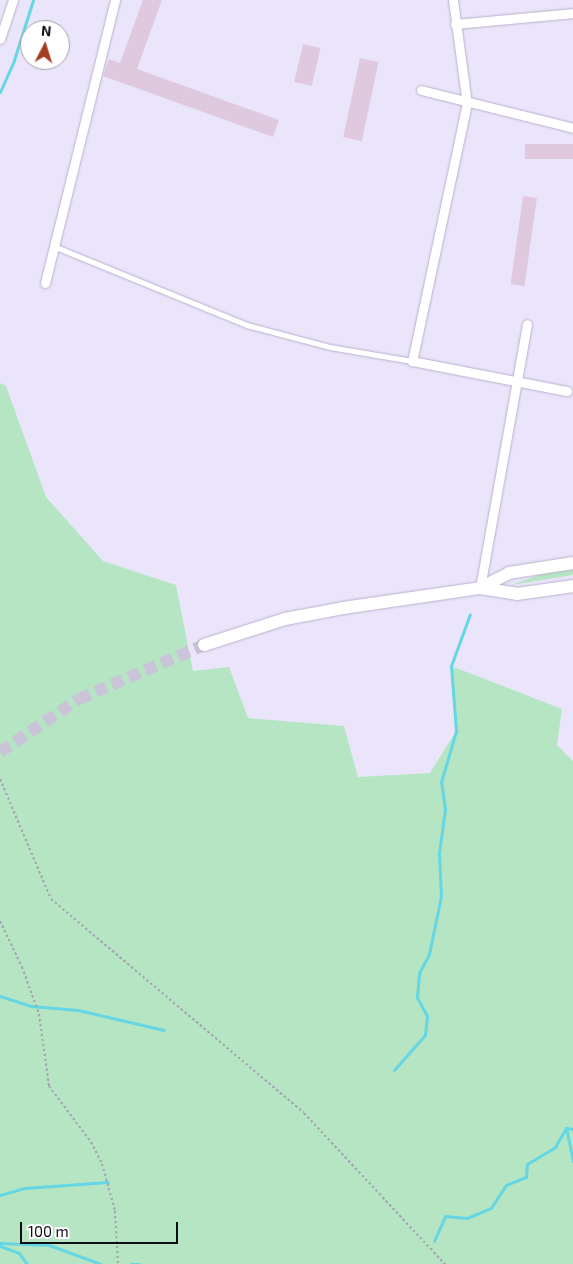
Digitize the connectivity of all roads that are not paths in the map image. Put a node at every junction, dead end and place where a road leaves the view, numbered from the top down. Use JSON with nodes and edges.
{"nodes":[{"id":1,"x":13,"y":0,"type":"edge"},
{"id":2,"x":115,"y":0,"type":"edge"},
{"id":3,"x":453,"y":0,"type":"edge"},
{"id":4,"x":573,"y":13,"type":"edge"},
{"id":5,"x":455,"y":24,"type":"junction"},
{"id":6,"x":0,"y":39,"type":"edge"},
{"id":7,"x":421,"y":90,"type":"dead end"},
{"id":8,"x":467,"y":103,"type":"junction"},
{"id":9,"x":573,"y":128,"type":"edge"},
{"id":10,"x":56,"y":247,"type":"junction"},
{"id":11,"x":45,"y":283,"type":"dead end"},
{"id":12,"x":527,"y":324,"type":"dead end"},
{"id":13,"x":412,"y":361,"type":"junction"},
{"id":14,"x":517,"y":381,"type":"junction"},
{"id":15,"x":566,"y":391,"type":"dead end"},
{"id":16,"x":573,"y":563,"type":"edge"},
{"id":17,"x":573,"y":586,"type":"edge"},
{"id":18,"x":480,"y":588,"type":"junction"},
{"id":19,"x":204,"y":645,"type":"tunnel mouth"}],
"edges":[{"from":1,"to":6,"type":"street"},
{"from":2,"to":10,"type":"street"},
{"from":3,"to":5,"type":"street"},
{"from":4,"to":5,"type":"street"},
{"from":5,"to":8,"type":"street"},
{"from":7,"to":8,"type":"street"},
{"from":8,"to":9,"type":"street"},
{"from":8,"to":13,"type":"street"},
{"from":10,"to":11,"type":"street"},
{"from":10,"to":13,"type":"lane"},
{"from":12,"to":14,"type":"street"},
{"from":13,"to":14,"type":"street"},
{"from":14,"to":15,"type":"street"},
{"from":14,"to":18,"type":"street"},
{"from":16,"to":18,"type":"main road"},
{"from":17,"to":18,"type":"main road"},
{"from":18,"to":19,"type":"main road"}]}
